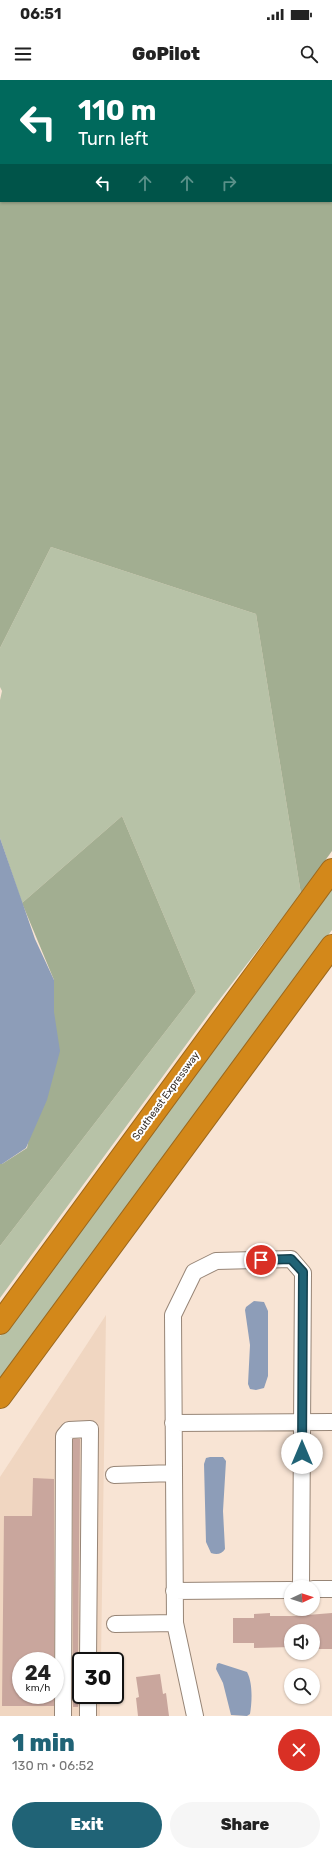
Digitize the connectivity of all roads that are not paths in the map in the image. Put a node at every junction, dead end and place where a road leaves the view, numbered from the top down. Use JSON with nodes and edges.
{"nodes":[{"id":1,"x":332,"y":870,"type":"edge"},
{"id":2,"x":332,"y":946,"type":"edge"},
{"id":3,"x":0,"y":1323,"type":"edge"},
{"id":4,"x":0,"y":1397,"type":"edge"},
{"id":5,"x":332,"y":1422,"type":"edge"},
{"id":6,"x":173,"y":1423,"type":"junction"},
{"id":7,"x":302,"y":1423,"type":"junction"},
{"id":8,"x":174,"y":1473,"type":"junction"},
{"id":9,"x":114,"y":1475,"type":"dead end"},
{"id":10,"x":301,"y":1580,"type":"edge"},
{"id":11,"x":320,"y":1589,"type":"edge"},
{"id":12,"x":332,"y":1589,"type":"edge"},
{"id":13,"x":284,"y":1590,"type":"edge"},
{"id":14,"x":174,"y":1591,"type":"junction"},
{"id":15,"x":174,"y":1623,"type":"junction"},
{"id":16,"x":115,"y":1624,"type":"dead end"},
{"id":17,"x":88,"y":1652,"type":"edge"},
{"id":18,"x":88,"y":1704,"type":"edge"},
{"id":19,"x":63,"y":1716,"type":"edge"},
{"id":20,"x":88,"y":1716,"type":"edge"},
{"id":21,"x":195,"y":1716,"type":"edge"}],
"edges":[{"from":1,"to":3,"type":"highway","name":"Southeast Expressway"},
{"from":2,"to":4,"type":"highway"},
{"from":5,"to":7,"type":"street"},
{"from":6,"to":7,"type":"street"},
{"from":6,"to":7,"type":"street"},
{"from":6,"to":8,"type":"street"},
{"from":7,"to":10,"type":"street"},
{"from":8,"to":9,"type":"street"},
{"from":8,"to":14,"type":"street"},
{"from":11,"to":12,"type":"street"},
{"from":13,"to":14,"type":"street"},
{"from":14,"to":15,"type":"street"},
{"from":15,"to":16,"type":"street"},
{"from":15,"to":21,"type":"street"},
{"from":17,"to":19,"type":"street"},
{"from":18,"to":20,"type":"street"}]}
